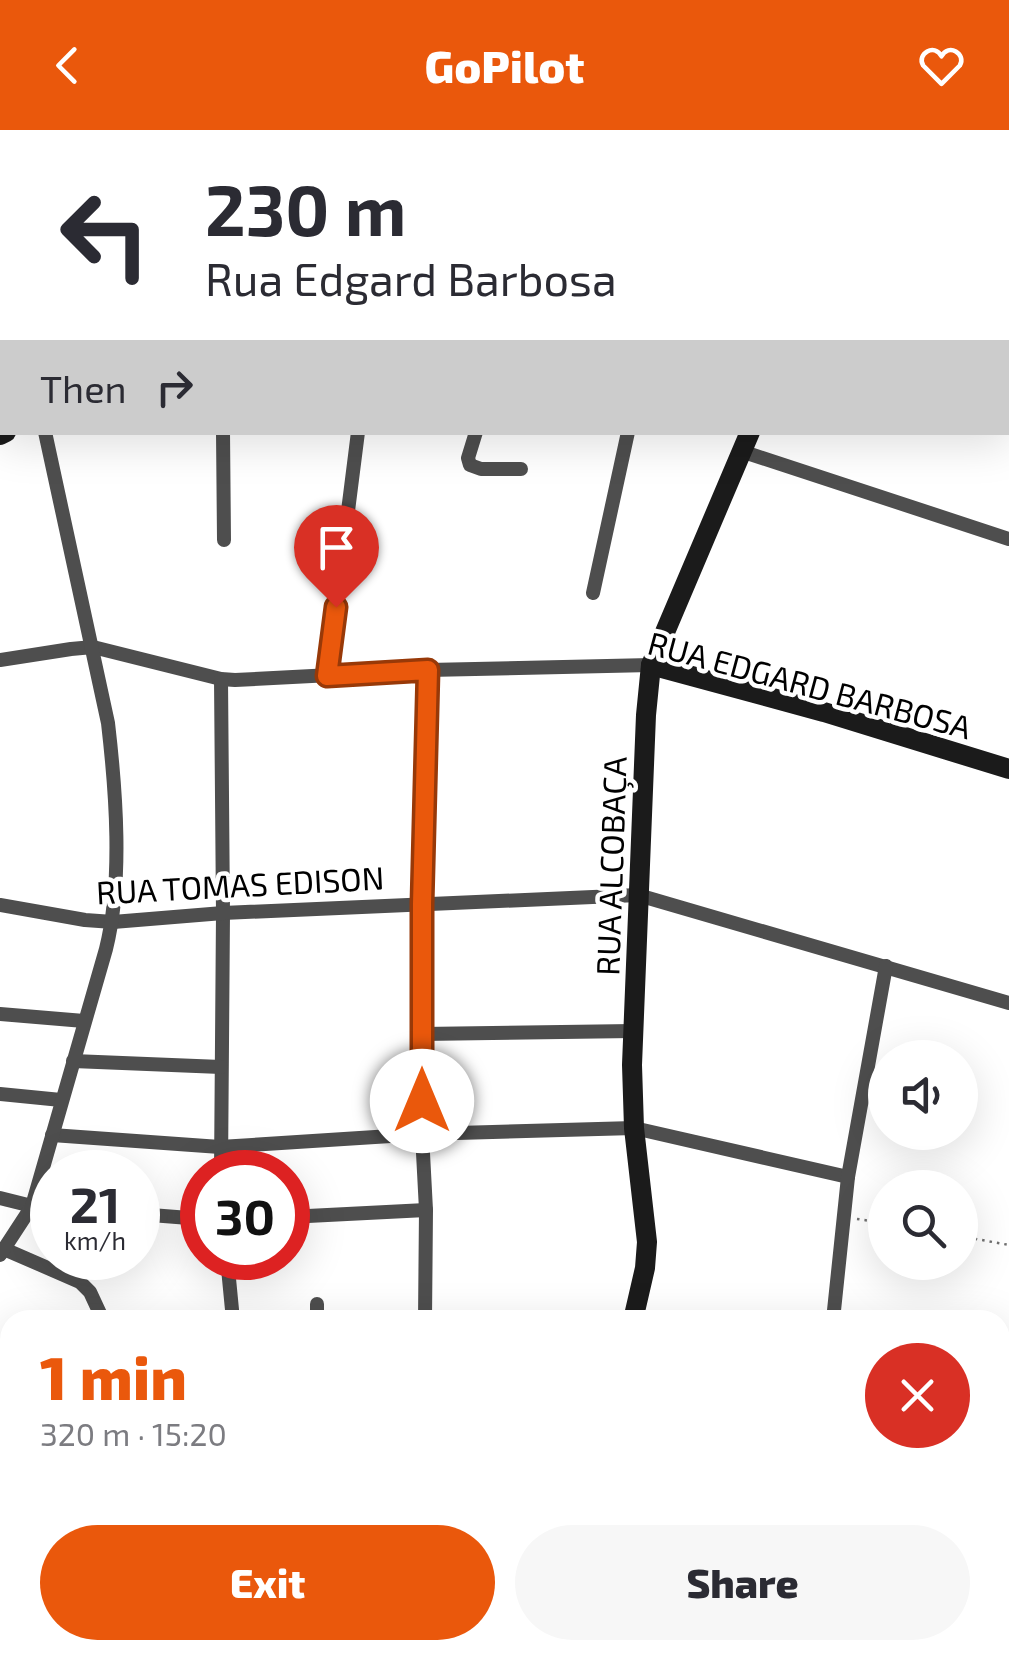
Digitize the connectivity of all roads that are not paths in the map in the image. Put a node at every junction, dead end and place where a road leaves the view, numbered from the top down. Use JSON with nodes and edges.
{"nodes":[{"id":1,"x":46,"y":435,"type":"edge"},
{"id":2,"x":223,"y":435,"type":"edge"},
{"id":3,"x":358,"y":435,"type":"edge"},
{"id":4,"x":475,"y":435,"type":"edge"},
{"id":5,"x":627,"y":435,"type":"edge"},
{"id":6,"x":745,"y":442,"type":"edge"},
{"id":7,"x":521,"y":468,"type":"dead end"},
{"id":8,"x":1009,"y":539,"type":"edge"},
{"id":9,"x":224,"y":540,"type":"dead end"},
{"id":10,"x":593,"y":593,"type":"dead end"},
{"id":11,"x":92,"y":648,"type":"junction"},
{"id":12,"x":0,"y":660,"type":"edge"},
{"id":13,"x":651,"y":665,"type":"junction"},
{"id":14,"x":428,"y":670,"type":"junction"},
{"id":15,"x":327,"y":676,"type":"junction"},
{"id":16,"x":221,"y":679,"type":"junction"},
{"id":17,"x":1009,"y":769,"type":"edge"},
{"id":18,"x":638,"y":895,"type":"junction"},
{"id":19,"x":422,"y":904,"type":"junction"},
{"id":20,"x":0,"y":905,"type":"edge"},
{"id":21,"x":223,"y":913,"type":"junction"},
{"id":22,"x":113,"y":922,"type":"junction"},
{"id":23,"x":886,"y":966,"type":"junction"},
{"id":24,"x":1009,"y":1003,"type":"edge"},
{"id":25,"x":0,"y":1014,"type":"edge"},
{"id":26,"x":84,"y":1021,"type":"junction"},
{"id":27,"x":633,"y":1030,"type":"junction"},
{"id":28,"x":422,"y":1034,"type":"junction"},
{"id":29,"x":73,"y":1062,"type":"junction"},
{"id":30,"x":221,"y":1067,"type":"junction"},
{"id":31,"x":0,"y":1094,"type":"edge"},
{"id":32,"x":61,"y":1100,"type":"junction"},
{"id":33,"x":634,"y":1128,"type":"junction"},
{"id":34,"x":422,"y":1134,"type":"junction"},
{"id":35,"x":52,"y":1135,"type":"junction"},
{"id":36,"x":220,"y":1147,"type":"junction"},
{"id":37,"x":48,"y":1150,"type":"edge"},
{"id":38,"x":220,"y":1150,"type":"edge"},
{"id":39,"x":848,"y":1177,"type":"junction"},
{"id":40,"x":0,"y":1198,"type":"edge"},
{"id":41,"x":30,"y":1206,"type":"edge"},
{"id":42,"x":30,"y":1209,"type":"edge"},
{"id":43,"x":426,"y":1210,"type":"junction"},
{"id":44,"x":310,"y":1216,"type":"edge"},
{"id":45,"x":2,"y":1252,"type":"edge"},
{"id":46,"x":229,"y":1280,"type":"edge"},
{"id":47,"x":96,"y":1310,"type":"edge"},
{"id":48,"x":232,"y":1310,"type":"edge"},
{"id":49,"x":425,"y":1310,"type":"edge"},
{"id":50,"x":635,"y":1310,"type":"edge"},
{"id":51,"x":834,"y":1310,"type":"edge"}],
"edges":[{"from":1,"to":11,"type":"street"},
{"from":2,"to":9,"type":"street"},
{"from":3,"to":15,"type":"street"},
{"from":4,"to":7,"type":"street"},
{"from":5,"to":10,"type":"street"},
{"from":6,"to":8,"type":"street"},
{"from":6,"to":13,"type":"main road","name":"RUA ALCOBAÇA"},
{"from":11,"to":12,"type":"street","name":"RUA EDGARD BARBOSA"},
{"from":11,"to":16,"type":"street","name":"RUA EDGARD BARBOSA"},
{"from":11,"to":22,"type":"street"},
{"from":13,"to":14,"type":"street","name":"RUA EDGARD BARBOSA"},
{"from":13,"to":17,"type":"main road","name":"RUA EDGARD BARBOSA"},
{"from":13,"to":18,"type":"main road","name":"RUA ALCOBAÇA"},
{"from":14,"to":15,"type":"street","name":"RUA EDGARD BARBOSA"},
{"from":14,"to":19,"type":"street"},
{"from":15,"to":16,"type":"street","name":"RUA EDGARD BARBOSA"},
{"from":16,"to":21,"type":"street"},
{"from":18,"to":19,"type":"street","name":"RUA TOMAS EDISON"},
{"from":18,"to":23,"type":"street","name":"RUA TOMAS EDISON"},
{"from":18,"to":27,"type":"main road","name":"RUA ALCOBAÇA"},
{"from":19,"to":21,"type":"street","name":"RUA TOMAS EDISON"},
{"from":19,"to":28,"type":"street"},
{"from":20,"to":22,"type":"street","name":"RUA TOMAS EDISON"},
{"from":21,"to":22,"type":"street","name":"RUA TOMAS EDISON"},
{"from":21,"to":30,"type":"street"},
{"from":22,"to":26,"type":"street"},
{"from":23,"to":24,"type":"street","name":"RUA TOMAS EDISON"},
{"from":23,"to":39,"type":"street"},
{"from":25,"to":26,"type":"street"},
{"from":26,"to":29,"type":"street"},
{"from":27,"to":28,"type":"street"},
{"from":27,"to":33,"type":"main road","name":"RUA ALCOBAÇA"},
{"from":28,"to":34,"type":"street"},
{"from":29,"to":30,"type":"street"},
{"from":29,"to":32,"type":"street"},
{"from":30,"to":36,"type":"street"},
{"from":31,"to":32,"type":"street"},
{"from":32,"to":35,"type":"street"},
{"from":33,"to":34,"type":"street"},
{"from":33,"to":39,"type":"street"},
{"from":33,"to":50,"type":"main road","name":"RUA ALCOBAÇA"},
{"from":34,"to":36,"type":"street"},
{"from":34,"to":43,"type":"street"},
{"from":35,"to":36,"type":"street"},
{"from":35,"to":37,"type":"street"},
{"from":36,"to":38,"type":"street"},
{"from":39,"to":51,"type":"street"},
{"from":40,"to":41,"type":"street"},
{"from":42,"to":45,"type":"street"},
{"from":43,"to":44,"type":"street"},
{"from":43,"to":49,"type":"street"},
{"from":45,"to":47,"type":"street"},
{"from":46,"to":48,"type":"street"}]}
